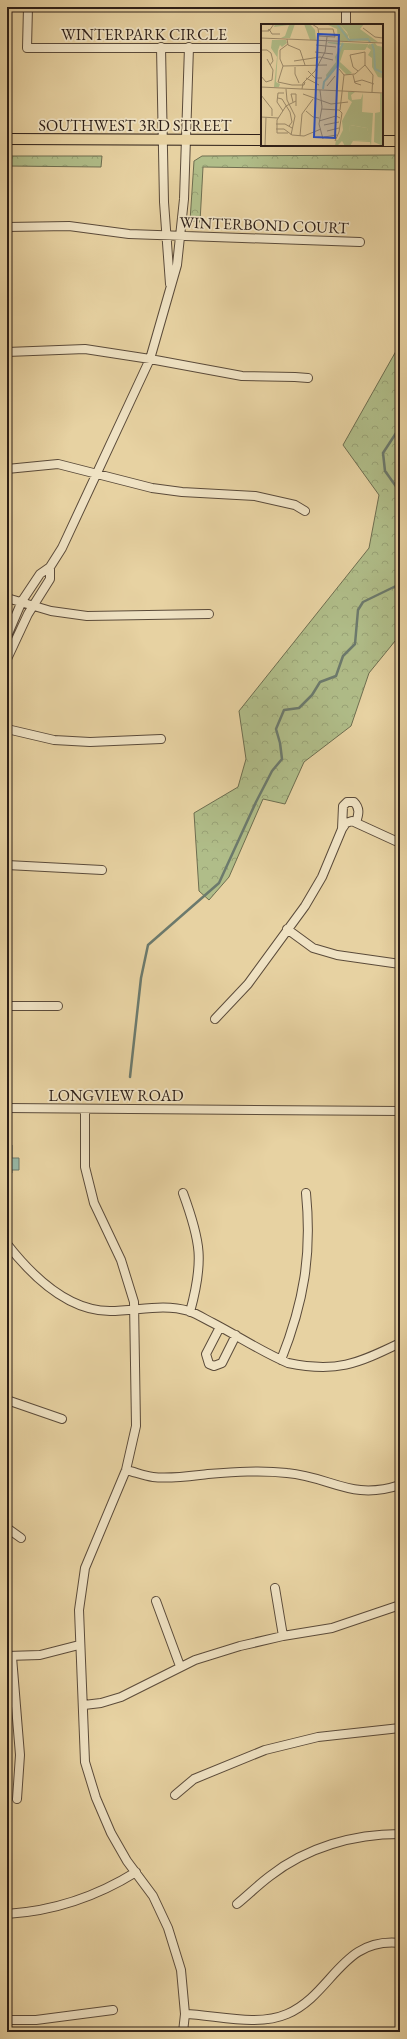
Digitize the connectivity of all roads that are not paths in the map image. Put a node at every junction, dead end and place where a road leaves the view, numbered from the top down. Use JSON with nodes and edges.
{"nodes":[{"id":1,"x":28,"y":7,"type":"edge"},
{"id":2,"x":346,"y":7,"type":"edge"},
{"id":3,"x":346,"y":24,"type":"edge"},
{"id":4,"x":161,"y":47,"type":"junction"},
{"id":5,"x":189,"y":47,"type":"junction"},
{"id":6,"x":261,"y":48,"type":"edge"},
{"id":7,"x":7,"y":139,"type":"edge"},
{"id":8,"x":163,"y":140,"type":"junction"},
{"id":9,"x":184,"y":140,"type":"junction"},
{"id":10,"x":261,"y":140,"type":"edge"},
{"id":11,"x":383,"y":141,"type":"edge"},
{"id":12,"x":400,"y":141,"type":"edge"},
{"id":13,"x":7,"y":227,"type":"edge"},
{"id":14,"x":167,"y":235,"type":"junction"},
{"id":15,"x":180,"y":236,"type":"junction"},
{"id":16,"x":360,"y":242,"type":"dead end"},
{"id":17,"x":170,"y":287,"type":"junction"},
{"id":18,"x":7,"y":352,"type":"edge"},
{"id":19,"x":150,"y":359,"type":"junction"},
{"id":20,"x":308,"y":378,"type":"dead end"},
{"id":21,"x":7,"y":469,"type":"edge"},
{"id":22,"x":98,"y":473,"type":"junction"},
{"id":23,"x":304,"y":511,"type":"dead end"},
{"id":24,"x":50,"y":567,"type":"junction"},
{"id":25,"x":7,"y":598,"type":"edge"},
{"id":26,"x":22,"y":601,"type":"junction"},
{"id":27,"x":34,"y":605,"type":"junction"},
{"id":28,"x":209,"y":614,"type":"dead end"},
{"id":29,"x":7,"y":636,"type":"edge"},
{"id":30,"x":7,"y":659,"type":"edge"},
{"id":31,"x":7,"y":729,"type":"edge"},
{"id":32,"x":161,"y":738,"type":"dead end"},
{"id":33,"x":356,"y":822,"type":"junction"},
{"id":34,"x":342,"y":829,"type":"junction"},
{"id":35,"x":400,"y":843,"type":"edge"},
{"id":36,"x":7,"y":865,"type":"edge"},
{"id":37,"x":102,"y":870,"type":"dead end"},
{"id":38,"x":288,"y":929,"type":"junction"},
{"id":39,"x":400,"y":964,"type":"edge"},
{"id":40,"x":7,"y":1006,"type":"edge"},
{"id":41,"x":58,"y":1006,"type":"dead end"},
{"id":42,"x":216,"y":1019,"type":"dead end"},
{"id":43,"x":7,"y":1108,"type":"edge"},
{"id":44,"x":85,"y":1109,"type":"junction"},
{"id":45,"x":400,"y":1111,"type":"edge"},
{"id":46,"x":183,"y":1193,"type":"dead end"},
{"id":47,"x":306,"y":1193,"type":"dead end"},
{"id":48,"x":7,"y":1244,"type":"edge"},
{"id":49,"x":134,"y":1309,"type":"junction"},
{"id":50,"x":190,"y":1312,"type":"junction"},
{"id":51,"x":220,"y":1327,"type":"junction"},
{"id":52,"x":236,"y":1336,"type":"junction"},
{"id":53,"x":400,"y":1343,"type":"edge"},
{"id":54,"x":281,"y":1360,"type":"junction"},
{"id":55,"x":7,"y":1400,"type":"edge"},
{"id":56,"x":62,"y":1419,"type":"dead end"},
{"id":57,"x":126,"y":1470,"type":"junction"},
{"id":58,"x":400,"y":1485,"type":"edge"},
{"id":59,"x":7,"y":1528,"type":"edge"},
{"id":60,"x":21,"y":1538,"type":"dead end"},
{"id":61,"x":275,"y":1588,"type":"dead end"},
{"id":62,"x":156,"y":1601,"type":"dead end"},
{"id":63,"x":400,"y":1605,"type":"edge"},
{"id":64,"x":283,"y":1636,"type":"junction"},
{"id":65,"x":79,"y":1645,"type":"junction"},
{"id":66,"x":10,"y":1657,"type":"edge"},
{"id":67,"x":180,"y":1666,"type":"junction"},
{"id":68,"x":84,"y":1705,"type":"junction"},
{"id":69,"x":400,"y":1728,"type":"edge"},
{"id":70,"x":175,"y":1795,"type":"dead end"},
{"id":71,"x":17,"y":1799,"type":"dead end"},
{"id":72,"x":400,"y":1834,"type":"edge"},
{"id":73,"x":136,"y":1872,"type":"junction"},
{"id":74,"x":237,"y":1904,"type":"dead end"},
{"id":75,"x":7,"y":1914,"type":"edge"},
{"id":76,"x":400,"y":1943,"type":"edge"},
{"id":77,"x":113,"y":2010,"type":"dead end"},
{"id":78,"x":185,"y":2014,"type":"junction"},
{"id":79,"x":7,"y":2020,"type":"edge"},
{"id":80,"x":183,"y":2032,"type":"edge"}],
"edges":[{"from":1,"to":4,"type":"street","name":"WINTERPARK CIRCLE"},
{"from":2,"to":3,"type":"street"},
{"from":4,"to":5,"type":"street","name":"WINTERPARK CIRCLE"},
{"from":4,"to":8,"type":"street"},
{"from":5,"to":6,"type":"street","name":"WINTERPARK CIRCLE"},
{"from":5,"to":9,"type":"street"},
{"from":7,"to":8,"type":"main road","name":"SOUTHWEST 3RD STREET"},
{"from":8,"to":9,"type":"main road","name":"SOUTHWEST 3RD STREET"},
{"from":8,"to":14,"type":"street"},
{"from":9,"to":10,"type":"main road","name":"SOUTHWEST 3RD STREET"},
{"from":9,"to":15,"type":"street"},
{"from":11,"to":12,"type":"main road"},
{"from":13,"to":14,"type":"street","name":"WINTERBOND COURT"},
{"from":14,"to":15,"type":"street","name":"WINTERBOND COURT"},
{"from":14,"to":17,"type":"street"},
{"from":15,"to":16,"type":"street","name":"WINTERBOND COURT"},
{"from":15,"to":17,"type":"street"},
{"from":17,"to":19,"type":"street"},
{"from":18,"to":19,"type":"street"},
{"from":19,"to":20,"type":"street"},
{"from":19,"to":22,"type":"street"},
{"from":21,"to":22,"type":"street"},
{"from":22,"to":23,"type":"street"},
{"from":22,"to":24,"type":"street"},
{"from":24,"to":26,"type":"street"},
{"from":24,"to":27,"type":"street"},
{"from":25,"to":26,"type":"street"},
{"from":26,"to":27,"type":"street"},
{"from":26,"to":29,"type":"street"},
{"from":27,"to":28,"type":"street"},
{"from":27,"to":30,"type":"street"},
{"from":31,"to":32,"type":"street"},
{"from":33,"to":34,"type":"street"},
{"from":33,"to":34,"type":"street"},
{"from":33,"to":35,"type":"street"},
{"from":34,"to":38,"type":"street"},
{"from":36,"to":37,"type":"street"},
{"from":38,"to":39,"type":"street"},
{"from":38,"to":42,"type":"street"},
{"from":40,"to":41,"type":"street"},
{"from":43,"to":44,"type":"street","name":"LONGVIEW ROAD"},
{"from":44,"to":45,"type":"street","name":"LONGVIEW ROAD"},
{"from":44,"to":49,"type":"street"},
{"from":46,"to":50,"type":"street"},
{"from":47,"to":54,"type":"street"},
{"from":48,"to":49,"type":"street"},
{"from":49,"to":50,"type":"street"},
{"from":49,"to":57,"type":"street"},
{"from":50,"to":51,"type":"street"},
{"from":51,"to":52,"type":"street"},
{"from":51,"to":52,"type":"street"},
{"from":52,"to":54,"type":"street"},
{"from":53,"to":54,"type":"street"},
{"from":55,"to":56,"type":"street"},
{"from":57,"to":58,"type":"street"},
{"from":57,"to":65,"type":"street"},
{"from":59,"to":60,"type":"street"},
{"from":61,"to":64,"type":"street"},
{"from":62,"to":67,"type":"street"},
{"from":63,"to":64,"type":"street"},
{"from":64,"to":67,"type":"street"},
{"from":65,"to":66,"type":"street"},
{"from":65,"to":68,"type":"street"},
{"from":66,"to":71,"type":"street"},
{"from":67,"to":68,"type":"street"},
{"from":68,"to":73,"type":"street"},
{"from":69,"to":70,"type":"street"},
{"from":72,"to":74,"type":"street"},
{"from":73,"to":75,"type":"street"},
{"from":73,"to":78,"type":"street"},
{"from":76,"to":78,"type":"street"},
{"from":77,"to":79,"type":"street"},
{"from":78,"to":80,"type":"street"}]}
